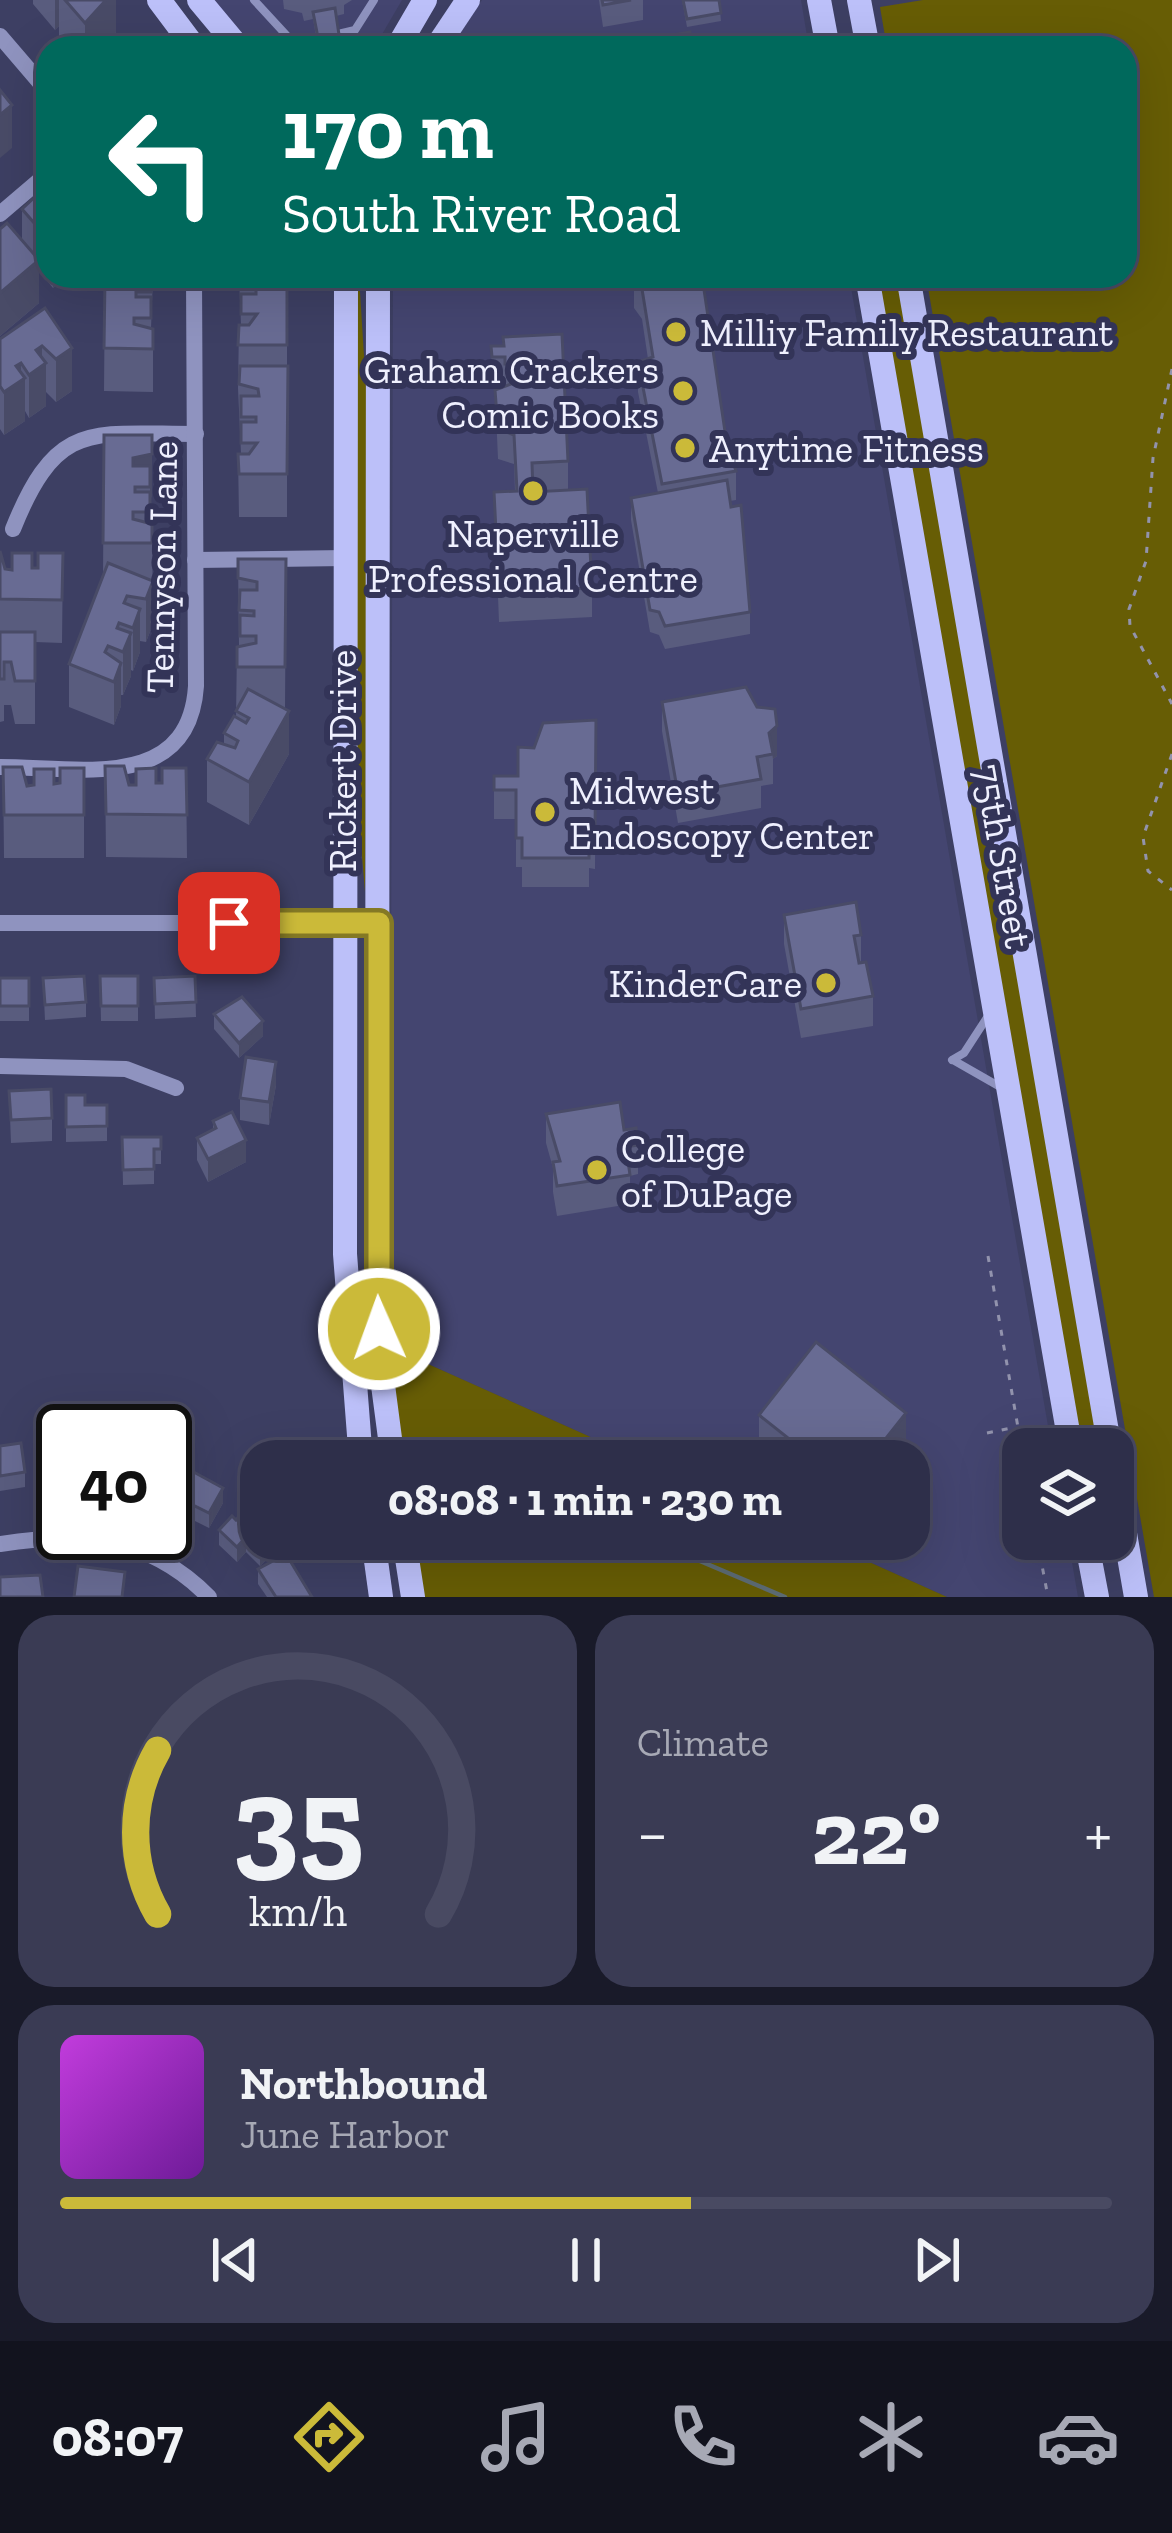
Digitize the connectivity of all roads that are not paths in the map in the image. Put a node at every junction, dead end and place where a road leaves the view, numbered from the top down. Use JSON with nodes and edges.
{"nodes":[{"id":1,"x":159,"y":0,"type":"edge"},
{"id":2,"x":199,"y":0,"type":"edge"},
{"id":3,"x":254,"y":0,"type":"edge"},
{"id":4,"x":374,"y":0,"type":"edge"},
{"id":5,"x":425,"y":0,"type":"edge"},
{"id":6,"x":468,"y":0,"type":"edge"},
{"id":7,"x":819,"y":0,"type":"edge"},
{"id":8,"x":860,"y":0,"type":"edge"},
{"id":9,"x":338,"y":34,"type":"edge"},
{"id":10,"x":0,"y":36,"type":"edge"},
{"id":11,"x":186,"y":36,"type":"edge"},
{"id":12,"x":229,"y":36,"type":"edge"},
{"id":13,"x":287,"y":36,"type":"edge"},
{"id":14,"x":405,"y":36,"type":"edge"},
{"id":15,"x":444,"y":36,"type":"edge"},
{"id":16,"x":825,"y":36,"type":"edge"},
{"id":17,"x":866,"y":36,"type":"edge"},
{"id":18,"x":36,"y":78,"type":"edge"},
{"id":19,"x":36,"y":183,"type":"edge"},
{"id":20,"x":0,"y":214,"type":"edge"},
{"id":21,"x":194,"y":288,"type":"edge"},
{"id":22,"x":346,"y":288,"type":"edge"},
{"id":23,"x":378,"y":288,"type":"edge"},
{"id":24,"x":869,"y":288,"type":"edge"},
{"id":25,"x":910,"y":288,"type":"edge"},
{"id":26,"x":196,"y":434,"type":"junction"},
{"id":27,"x":13,"y":529,"type":"dead end"},
{"id":28,"x":346,"y":558,"type":"junction"},
{"id":29,"x":195,"y":560,"type":"junction"},
{"id":30,"x":0,"y":767,"type":"edge"},
{"id":31,"x":0,"y":922,"type":"edge"},
{"id":32,"x":344,"y":923,"type":"junction"},
{"id":33,"x":379,"y":923,"type":"junction"},
{"id":34,"x":993,"y":1004,"type":"junction"},
{"id":35,"x":0,"y":1066,"type":"edge"},
{"id":36,"x":176,"y":1088,"type":"dead end"},
{"id":37,"x":1009,"y":1093,"type":"junction"},
{"id":38,"x":1067,"y":1428,"type":"edge"},
{"id":39,"x":1106,"y":1428,"type":"edge"},
{"id":40,"x":359,"y":1440,"type":"edge"},
{"id":41,"x":391,"y":1440,"type":"edge"},
{"id":42,"x":0,"y":1544,"type":"edge"},
{"id":43,"x":376,"y":1560,"type":"edge"},
{"id":44,"x":407,"y":1560,"type":"edge"},
{"id":45,"x":1090,"y":1560,"type":"edge"},
{"id":46,"x":1130,"y":1560,"type":"edge"},
{"id":47,"x":209,"y":1597,"type":"edge"},
{"id":48,"x":381,"y":1597,"type":"edge"},
{"id":49,"x":413,"y":1597,"type":"edge"},
{"id":50,"x":1096,"y":1597,"type":"edge"},
{"id":51,"x":1136,"y":1597,"type":"edge"}],
"edges":[{"from":1,"to":11,"type":"street"},
{"from":2,"to":12,"type":"street"},
{"from":3,"to":13,"type":"lane"},
{"from":4,"to":9,"type":"lane"},
{"from":5,"to":14,"type":"street"},
{"from":6,"to":15,"type":"street"},
{"from":7,"to":16,"type":"street"},
{"from":8,"to":17,"type":"street"},
{"from":10,"to":18,"type":"street"},
{"from":19,"to":20,"type":"street"},
{"from":21,"to":26,"type":"street","name":"Tennyson Lane"},
{"from":22,"to":28,"type":"street","name":"Rickert Drive"},
{"from":23,"to":33,"type":"street","name":"Rickert Drive"},
{"from":24,"to":34,"type":"street","name":"75th Street"},
{"from":25,"to":39,"type":"street","name":"75th Street"},
{"from":26,"to":27,"type":"street"},
{"from":26,"to":29,"type":"street","name":"Tennyson Lane"},
{"from":28,"to":29,"type":"street"},
{"from":28,"to":32,"type":"street","name":"Rickert Drive"},
{"from":29,"to":30,"type":"street","name":"Tennyson Lane"},
{"from":31,"to":32,"type":"street"},
{"from":32,"to":33,"type":"street"},
{"from":32,"to":40,"type":"street","name":"Rickert Drive"},
{"from":33,"to":41,"type":"street","name":"Rickert Drive"},
{"from":34,"to":37,"type":"street","name":"75th Street"},
{"from":34,"to":37,"type":"lane"},
{"from":35,"to":36,"type":"street"},
{"from":37,"to":38,"type":"street","name":"75th Street"},
{"from":42,"to":47,"type":"street"},
{"from":43,"to":48,"type":"street"},
{"from":44,"to":49,"type":"street"},
{"from":45,"to":50,"type":"street"},
{"from":46,"to":51,"type":"street"}]}
